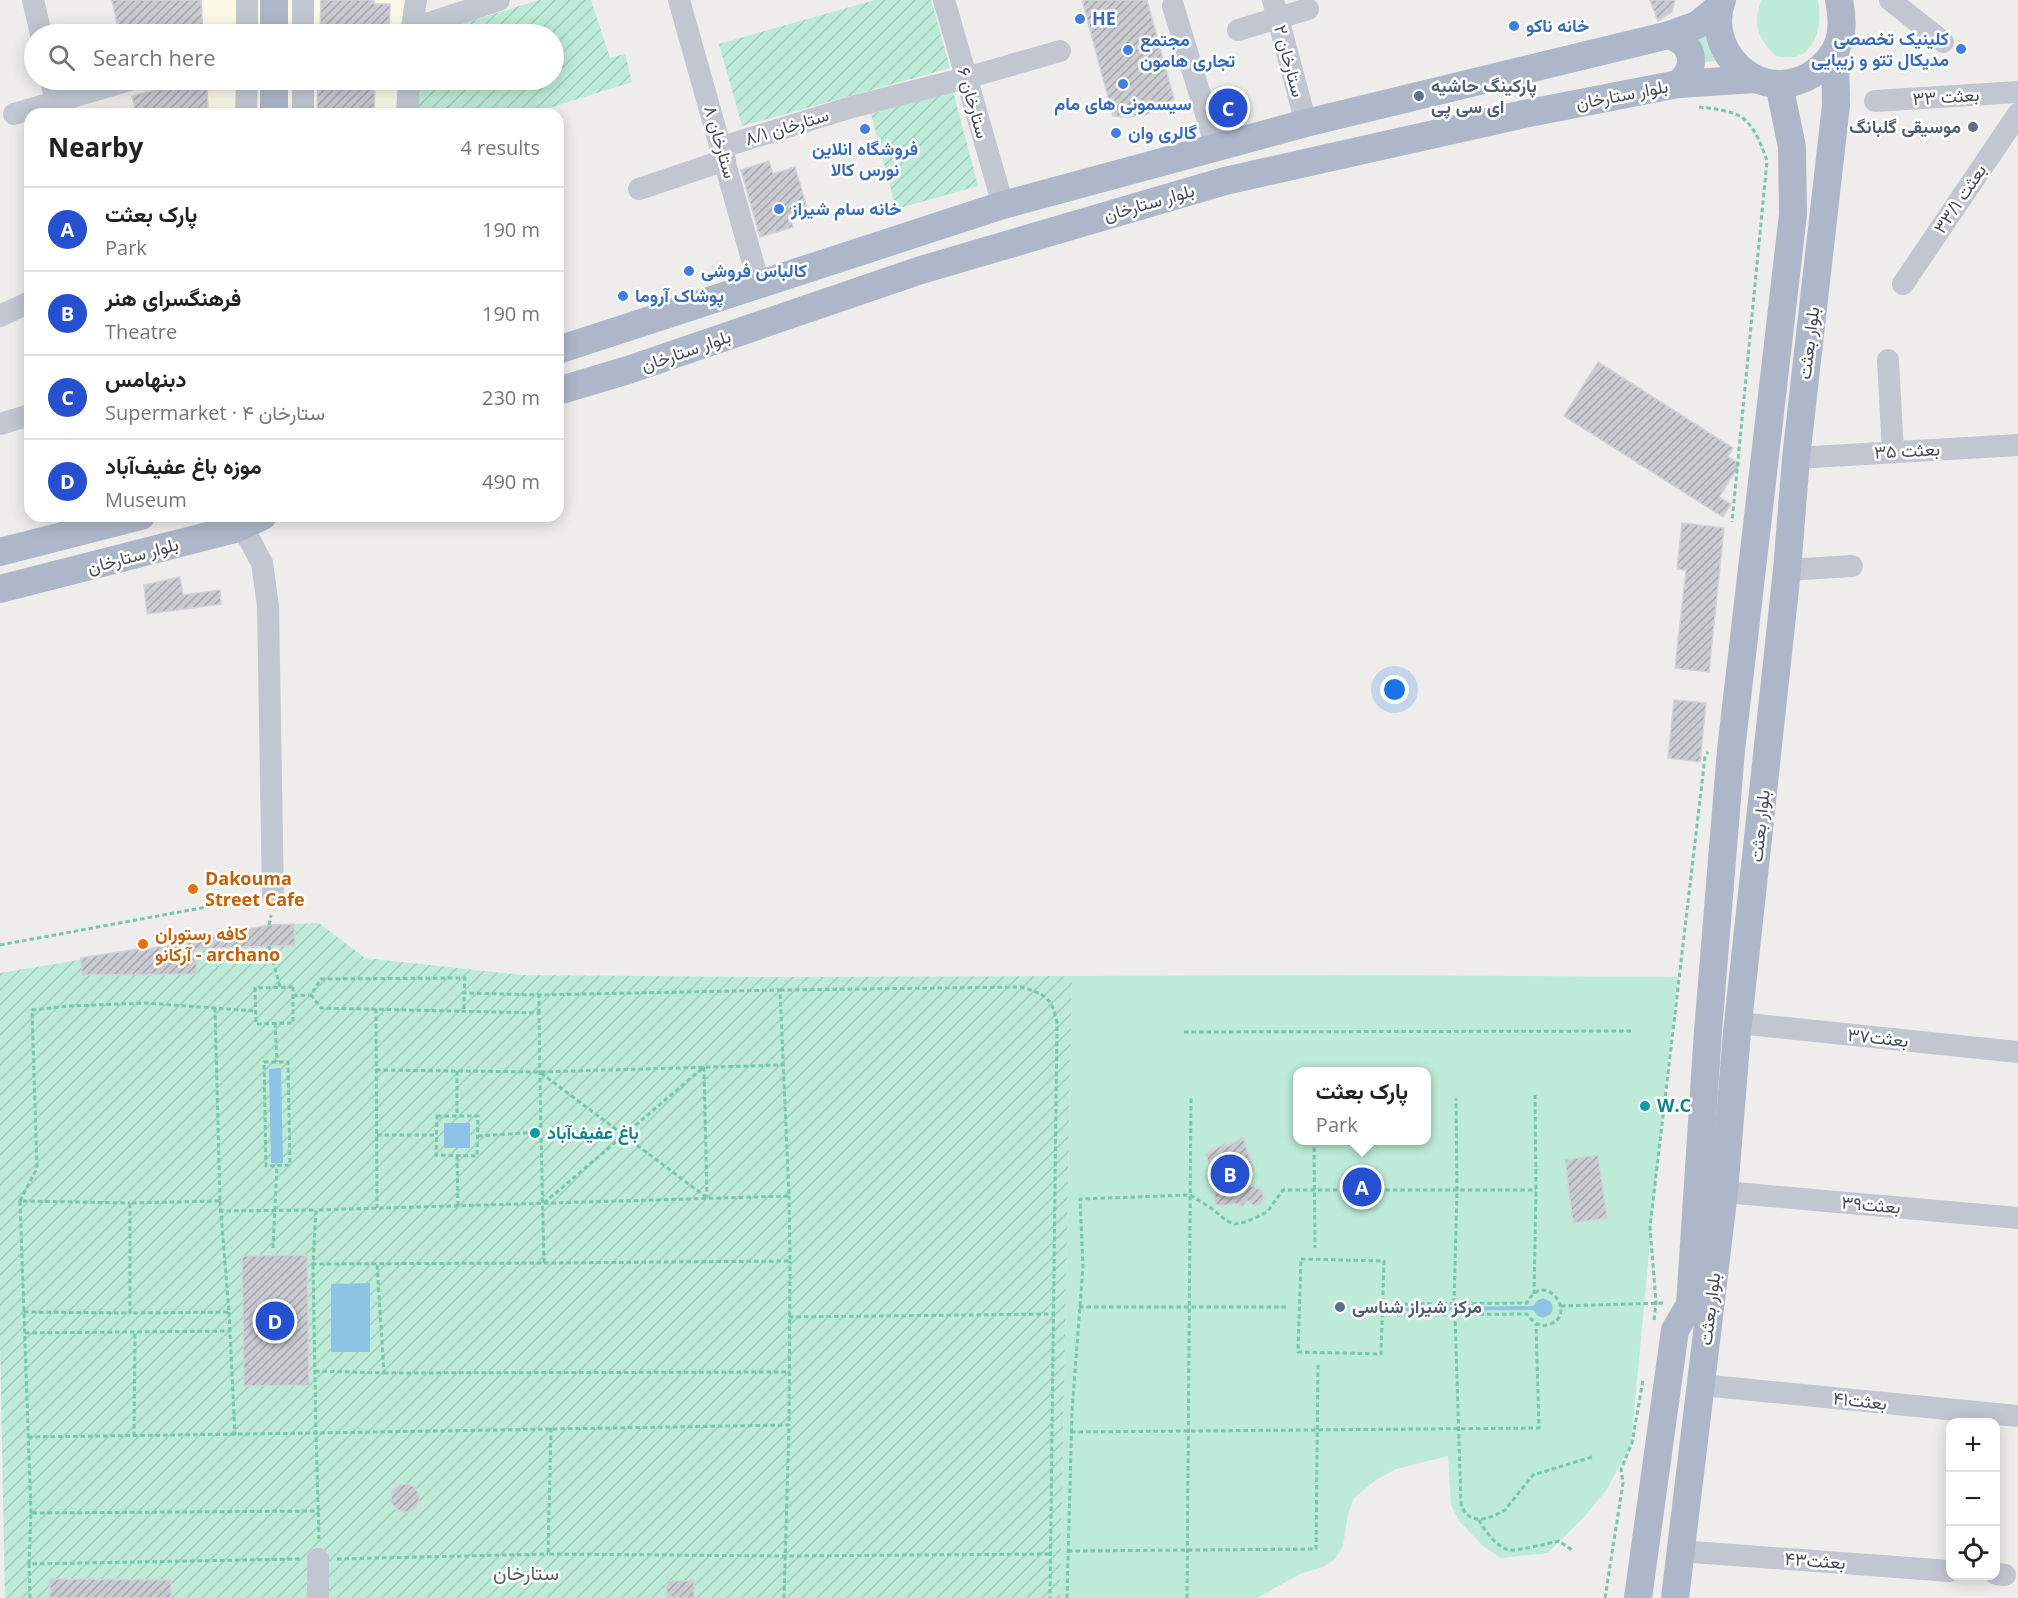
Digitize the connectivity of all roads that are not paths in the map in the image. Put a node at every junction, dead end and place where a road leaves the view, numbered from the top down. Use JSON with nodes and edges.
{"nodes":[{"id":1,"x":33,"y":0,"type":"edge"},
{"id":2,"x":247,"y":0,"type":"edge"},
{"id":3,"x":274,"y":0,"type":"edge"},
{"id":4,"x":303,"y":0,"type":"edge"},
{"id":5,"x":416,"y":0,"type":"edge"},
{"id":6,"x":499,"y":0,"type":"edge"},
{"id":7,"x":679,"y":0,"type":"edge"},
{"id":8,"x":944,"y":0,"type":"edge"},
{"id":9,"x":1839,"y":0,"type":"edge"},
{"id":10,"x":1890,"y":0,"type":"edge"},
{"id":11,"x":1720,"y":4,"type":"edge"},
{"id":12,"x":1173,"y":6,"type":"dead end"},
{"id":13,"x":1275,"y":9,"type":"edge"},
{"id":14,"x":1308,"y":9,"type":"dead end"},
{"id":15,"x":39,"y":24,"type":"edge"},
{"id":16,"x":247,"y":24,"type":"edge"},
{"id":17,"x":274,"y":24,"type":"edge"},
{"id":18,"x":303,"y":24,"type":"edge"},
{"id":19,"x":412,"y":24,"type":"edge"},
{"id":20,"x":433,"y":24,"type":"edge"},
{"id":21,"x":1238,"y":30,"type":"dead end"},
{"id":22,"x":1669,"y":35,"type":"junction"},
{"id":23,"x":1943,"y":42,"type":"dead end"},
{"id":24,"x":1060,"y":51,"type":"dead end"},
{"id":25,"x":1835,"y":53,"type":"junction"},
{"id":26,"x":966,"y":78,"type":"junction"},
{"id":27,"x":1767,"y":82,"type":"junction"},
{"id":28,"x":1678,"y":84,"type":"junction"},
{"id":29,"x":88,"y":90,"type":"edge"},
{"id":30,"x":247,"y":90,"type":"edge"},
{"id":31,"x":274,"y":90,"type":"edge"},
{"id":32,"x":303,"y":90,"type":"edge"},
{"id":33,"x":408,"y":90,"type":"edge"},
{"id":34,"x":2018,"y":92,"type":"edge"},
{"id":35,"x":55,"y":98,"type":"edge"},
{"id":36,"x":1875,"y":101,"type":"dead end"},
{"id":37,"x":29,"y":108,"type":"edge"},
{"id":38,"x":246,"y":108,"type":"edge"},
{"id":39,"x":274,"y":108,"type":"edge"},
{"id":40,"x":303,"y":108,"type":"edge"},
{"id":41,"x":407,"y":108,"type":"edge"},
{"id":42,"x":24,"y":110,"type":"edge"},
{"id":43,"x":14,"y":114,"type":"dead end"},
{"id":44,"x":2018,"y":114,"type":"edge"},
{"id":45,"x":1306,"y":123,"type":"junction"},
{"id":46,"x":1216,"y":147,"type":"junction"},
{"id":47,"x":723,"y":154,"type":"junction"},
{"id":48,"x":639,"y":189,"type":"dead end"},
{"id":49,"x":1003,"y":205,"type":"junction"},
{"id":50,"x":759,"y":284,"type":"junction"},
{"id":51,"x":1903,"y":284,"type":"dead end"},
{"id":52,"x":24,"y":306,"type":"edge"},
{"id":53,"x":0,"y":316,"type":"edge"},
{"id":54,"x":564,"y":348,"type":"edge"},
{"id":55,"x":1888,"y":360,"type":"dead end"},
{"id":56,"x":564,"y":390,"type":"edge"},
{"id":57,"x":24,"y":417,"type":"edge"},
{"id":58,"x":0,"y":424,"type":"edge"},
{"id":59,"x":2018,"y":445,"type":"edge"},
{"id":60,"x":1893,"y":452,"type":"junction"},
{"id":61,"x":1796,"y":458,"type":"junction"},
{"id":62,"x":118,"y":522,"type":"edge"},
{"id":63,"x":251,"y":522,"type":"edge"},
{"id":64,"x":253,"y":522,"type":"edge"},
{"id":65,"x":0,"y":552,"type":"edge"},
{"id":66,"x":1852,"y":566,"type":"dead end"},
{"id":67,"x":1787,"y":570,"type":"junction"},
{"id":68,"x":0,"y":590,"type":"edge"},
{"id":69,"x":1721,"y":748,"type":"junction"},
{"id":70,"x":1767,"y":754,"type":"junction"},
{"id":71,"x":273,"y":897,"type":"road end"},
{"id":72,"x":1738,"y":1023,"type":"junction"},
{"id":73,"x":2018,"y":1052,"type":"edge"},
{"id":74,"x":1724,"y":1192,"type":"junction"},
{"id":75,"x":2018,"y":1218,"type":"edge"},
{"id":76,"x":1701,"y":1385,"type":"junction"},
{"id":77,"x":2018,"y":1416,"type":"edge"},
{"id":78,"x":1680,"y":1551,"type":"junction"},
{"id":79,"x":318,"y":1559,"type":"road end"},
{"id":80,"x":1946,"y":1571,"type":"edge"},
{"id":81,"x":318,"y":1598,"type":"edge"},
{"id":82,"x":1638,"y":1598,"type":"edge"},
{"id":83,"x":1675,"y":1598,"type":"edge"}],
"edges":[{"from":1,"to":15,"type":"street"},
{"from":2,"to":16,"type":"street"},
{"from":3,"to":17,"type":"main road"},
{"from":4,"to":18,"type":"street"},
{"from":5,"to":19,"type":"street"},
{"from":6,"to":20,"type":"street"},
{"from":7,"to":47,"type":"street","name":"ستارخان ۸"},
{"from":8,"to":26,"type":"street","name":"ستارخان ۶"},
{"from":9,"to":25,"type":"main road","name":"بلوار بعثت"},
{"from":10,"to":23,"type":"street"},
{"from":11,"to":22,"type":"main road","name":"بلوار ستارخان"},
{"from":11,"to":27,"type":"main road"},
{"from":12,"to":46,"type":"street"},
{"from":13,"to":14,"type":"street"},
{"from":13,"to":21,"type":"street"},
{"from":13,"to":45,"type":"street","name":"۲ ستارخان"},
{"from":22,"to":28,"type":"main road"},
{"from":22,"to":45,"type":"main road","name":"بلوار ستارخان"},
{"from":24,"to":26,"type":"street","name":"ستارخان ۸/۱"},
{"from":25,"to":27,"type":"main road","name":"بلوار ستارخان"},
{"from":25,"to":61,"type":"main road","name":"بلوار بعثت"},
{"from":26,"to":47,"type":"street","name":"ستارخان ۸/۱"},
{"from":26,"to":49,"type":"street","name":"ستارخان ۶"},
{"from":27,"to":28,"type":"main road","name":"بلوار ستارخان"},
{"from":27,"to":69,"type":"main road","name":"بلوار بعثت"},
{"from":28,"to":56,"type":"main road","name":"بلوار ستارخان"},
{"from":29,"to":35,"type":"street"},
{"from":30,"to":38,"type":"street"},
{"from":31,"to":39,"type":"main road"},
{"from":32,"to":40,"type":"street"},
{"from":33,"to":41,"type":"street"},
{"from":34,"to":36,"type":"street","name":"۳۳ بعثت"},
{"from":35,"to":37,"type":"street"},
{"from":42,"to":43,"type":"street"},
{"from":44,"to":51,"type":"street","name":"۳۳/۱ بعثت"},
{"from":45,"to":46,"type":"main road","name":"بلوار ستارخان"},
{"from":46,"to":49,"type":"main road","name":"بلوار ستارخان"},
{"from":47,"to":48,"type":"street","name":"ستارخان ۸/۱"},
{"from":47,"to":50,"type":"street","name":"ستارخان ۸"},
{"from":49,"to":50,"type":"main road","name":"بلوار ستارخان"},
{"from":50,"to":54,"type":"main road","name":"بلوار ستارخان"},
{"from":52,"to":53,"type":"street"},
{"from":55,"to":60,"type":"street"},
{"from":57,"to":58,"type":"street"},
{"from":59,"to":60,"type":"street","name":"۳۵ بعثت"},
{"from":60,"to":61,"type":"street","name":"۳۵ بعثت"},
{"from":61,"to":67,"type":"main road","name":"بلوار بعثت"},
{"from":62,"to":65,"type":"main road","name":"بلوار ستارخان"},
{"from":63,"to":68,"type":"main road","name":"بلوار ستارخان"},
{"from":64,"to":71,"type":"street"},
{"from":66,"to":67,"type":"street"},
{"from":67,"to":70,"type":"main road","name":"بلوار بعثت"},
{"from":69,"to":70,"type":"main road"},
{"from":69,"to":82,"type":"main road","name":"بلوار بعثت"},
{"from":70,"to":72,"type":"main road","name":"بلوار بعثت"},
{"from":72,"to":73,"type":"street","name":"بعثت۳۷"},
{"from":72,"to":74,"type":"main road","name":"بلوار بعثت"},
{"from":74,"to":75,"type":"street","name":"بعثت۳۹"},
{"from":74,"to":76,"type":"main road","name":"بلوار بعثت"},
{"from":76,"to":77,"type":"street","name":"بعثت۴۱"},
{"from":76,"to":78,"type":"main road","name":"بلوار بعثت"},
{"from":78,"to":80,"type":"street","name":"بعثت۴۳"},
{"from":78,"to":83,"type":"main road","name":"بلوار بعثت"},
{"from":79,"to":81,"type":"street"}]}
